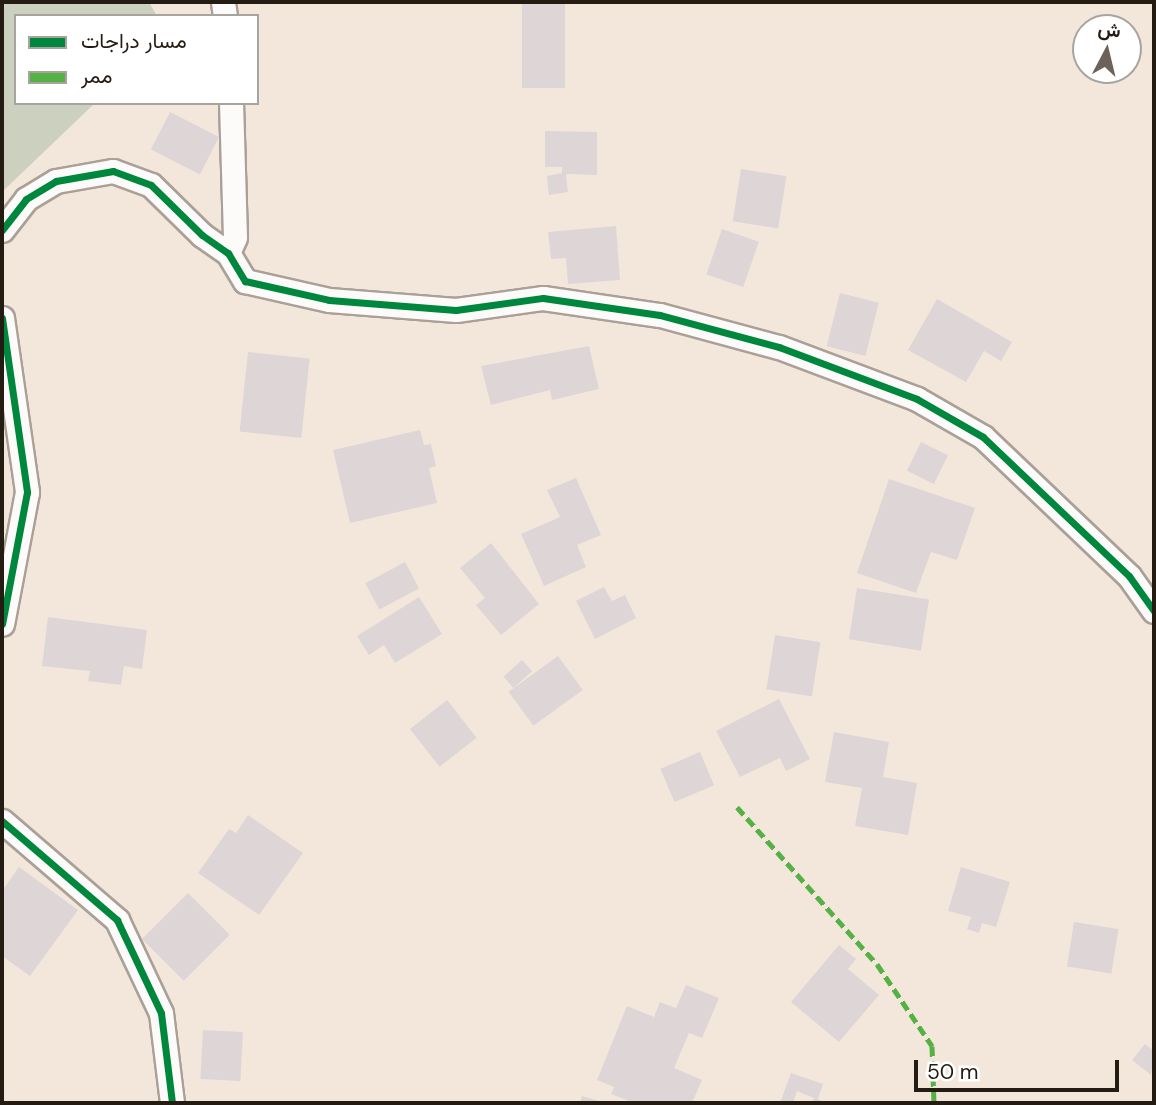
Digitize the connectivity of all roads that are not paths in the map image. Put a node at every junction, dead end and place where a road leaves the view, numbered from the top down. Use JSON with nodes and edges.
{"nodes":[{"id":1,"x":231,"y":105,"type":"edge"},
{"id":2,"x":2,"y":230,"type":"edge"},
{"id":3,"x":228,"y":253,"type":"junction"},
{"id":4,"x":2,"y":318,"type":"edge"},
{"id":5,"x":1154,"y":611,"type":"edge"},
{"id":6,"x":2,"y":624,"type":"edge"},
{"id":7,"x":2,"y":821,"type":"edge"},
{"id":8,"x":172,"y":1103,"type":"edge"}],
"edges":[{"from":1,"to":3,"type":"street"},
{"from":2,"to":3,"type":"street"},
{"from":3,"to":5,"type":"street"},
{"from":4,"to":6,"type":"street"},
{"from":7,"to":8,"type":"street"}]}
